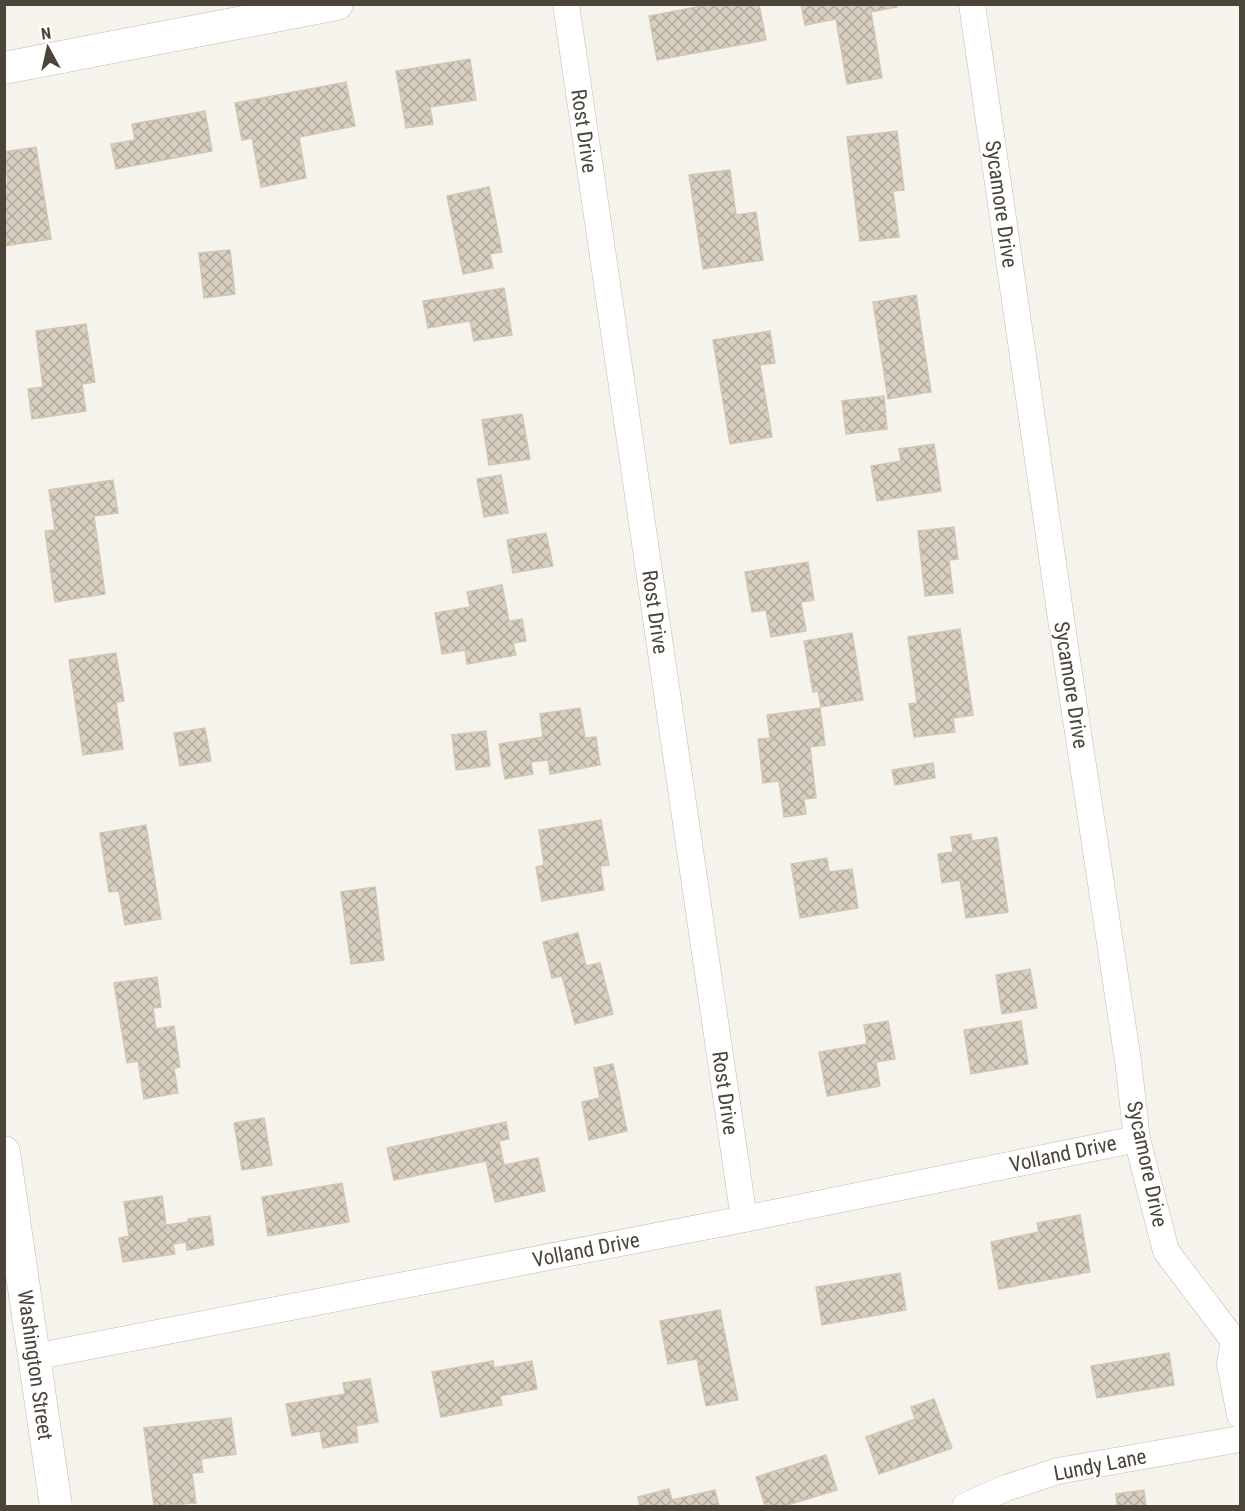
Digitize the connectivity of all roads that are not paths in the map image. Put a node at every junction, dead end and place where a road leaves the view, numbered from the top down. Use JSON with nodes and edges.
{"nodes":[{"id":1,"x":337,"y":4,"type":"edge"},
{"id":2,"x":566,"y":4,"type":"edge"},
{"id":3,"x":972,"y":4,"type":"edge"},
{"id":4,"x":4,"y":68,"type":"edge"},
{"id":5,"x":1137,"y":1139,"type":"junction"},
{"id":6,"x":4,"y":1152,"type":"edge"},
{"id":7,"x":744,"y":1220,"type":"junction"},
{"id":8,"x":1237,"y":1342,"type":"edge"},
{"id":9,"x":34,"y":1357,"type":"junction"},
{"id":10,"x":1240,"y":1415,"type":"edge"},
{"id":11,"x":1240,"y":1439,"type":"edge"},
{"id":12,"x":56,"y":1506,"type":"edge"},
{"id":13,"x":965,"y":1506,"type":"edge"}],
"edges":[{"from":1,"to":4,"type":"street"},
{"from":2,"to":7,"type":"street","name":"Rost Drive"},
{"from":3,"to":5,"type":"street","name":"Sycamore Drive"},
{"from":5,"to":7,"type":"street","name":"Volland Drive"},
{"from":5,"to":8,"type":"street","name":"Sycamore Drive"},
{"from":6,"to":9,"type":"street","name":"Washington Street"},
{"from":7,"to":9,"type":"street","name":"Volland Drive"},
{"from":8,"to":10,"type":"street","name":"Sycamore Drive"},
{"from":9,"to":12,"type":"street","name":"Washington Street"},
{"from":11,"to":13,"type":"street","name":"Lundy Lane"}]}
